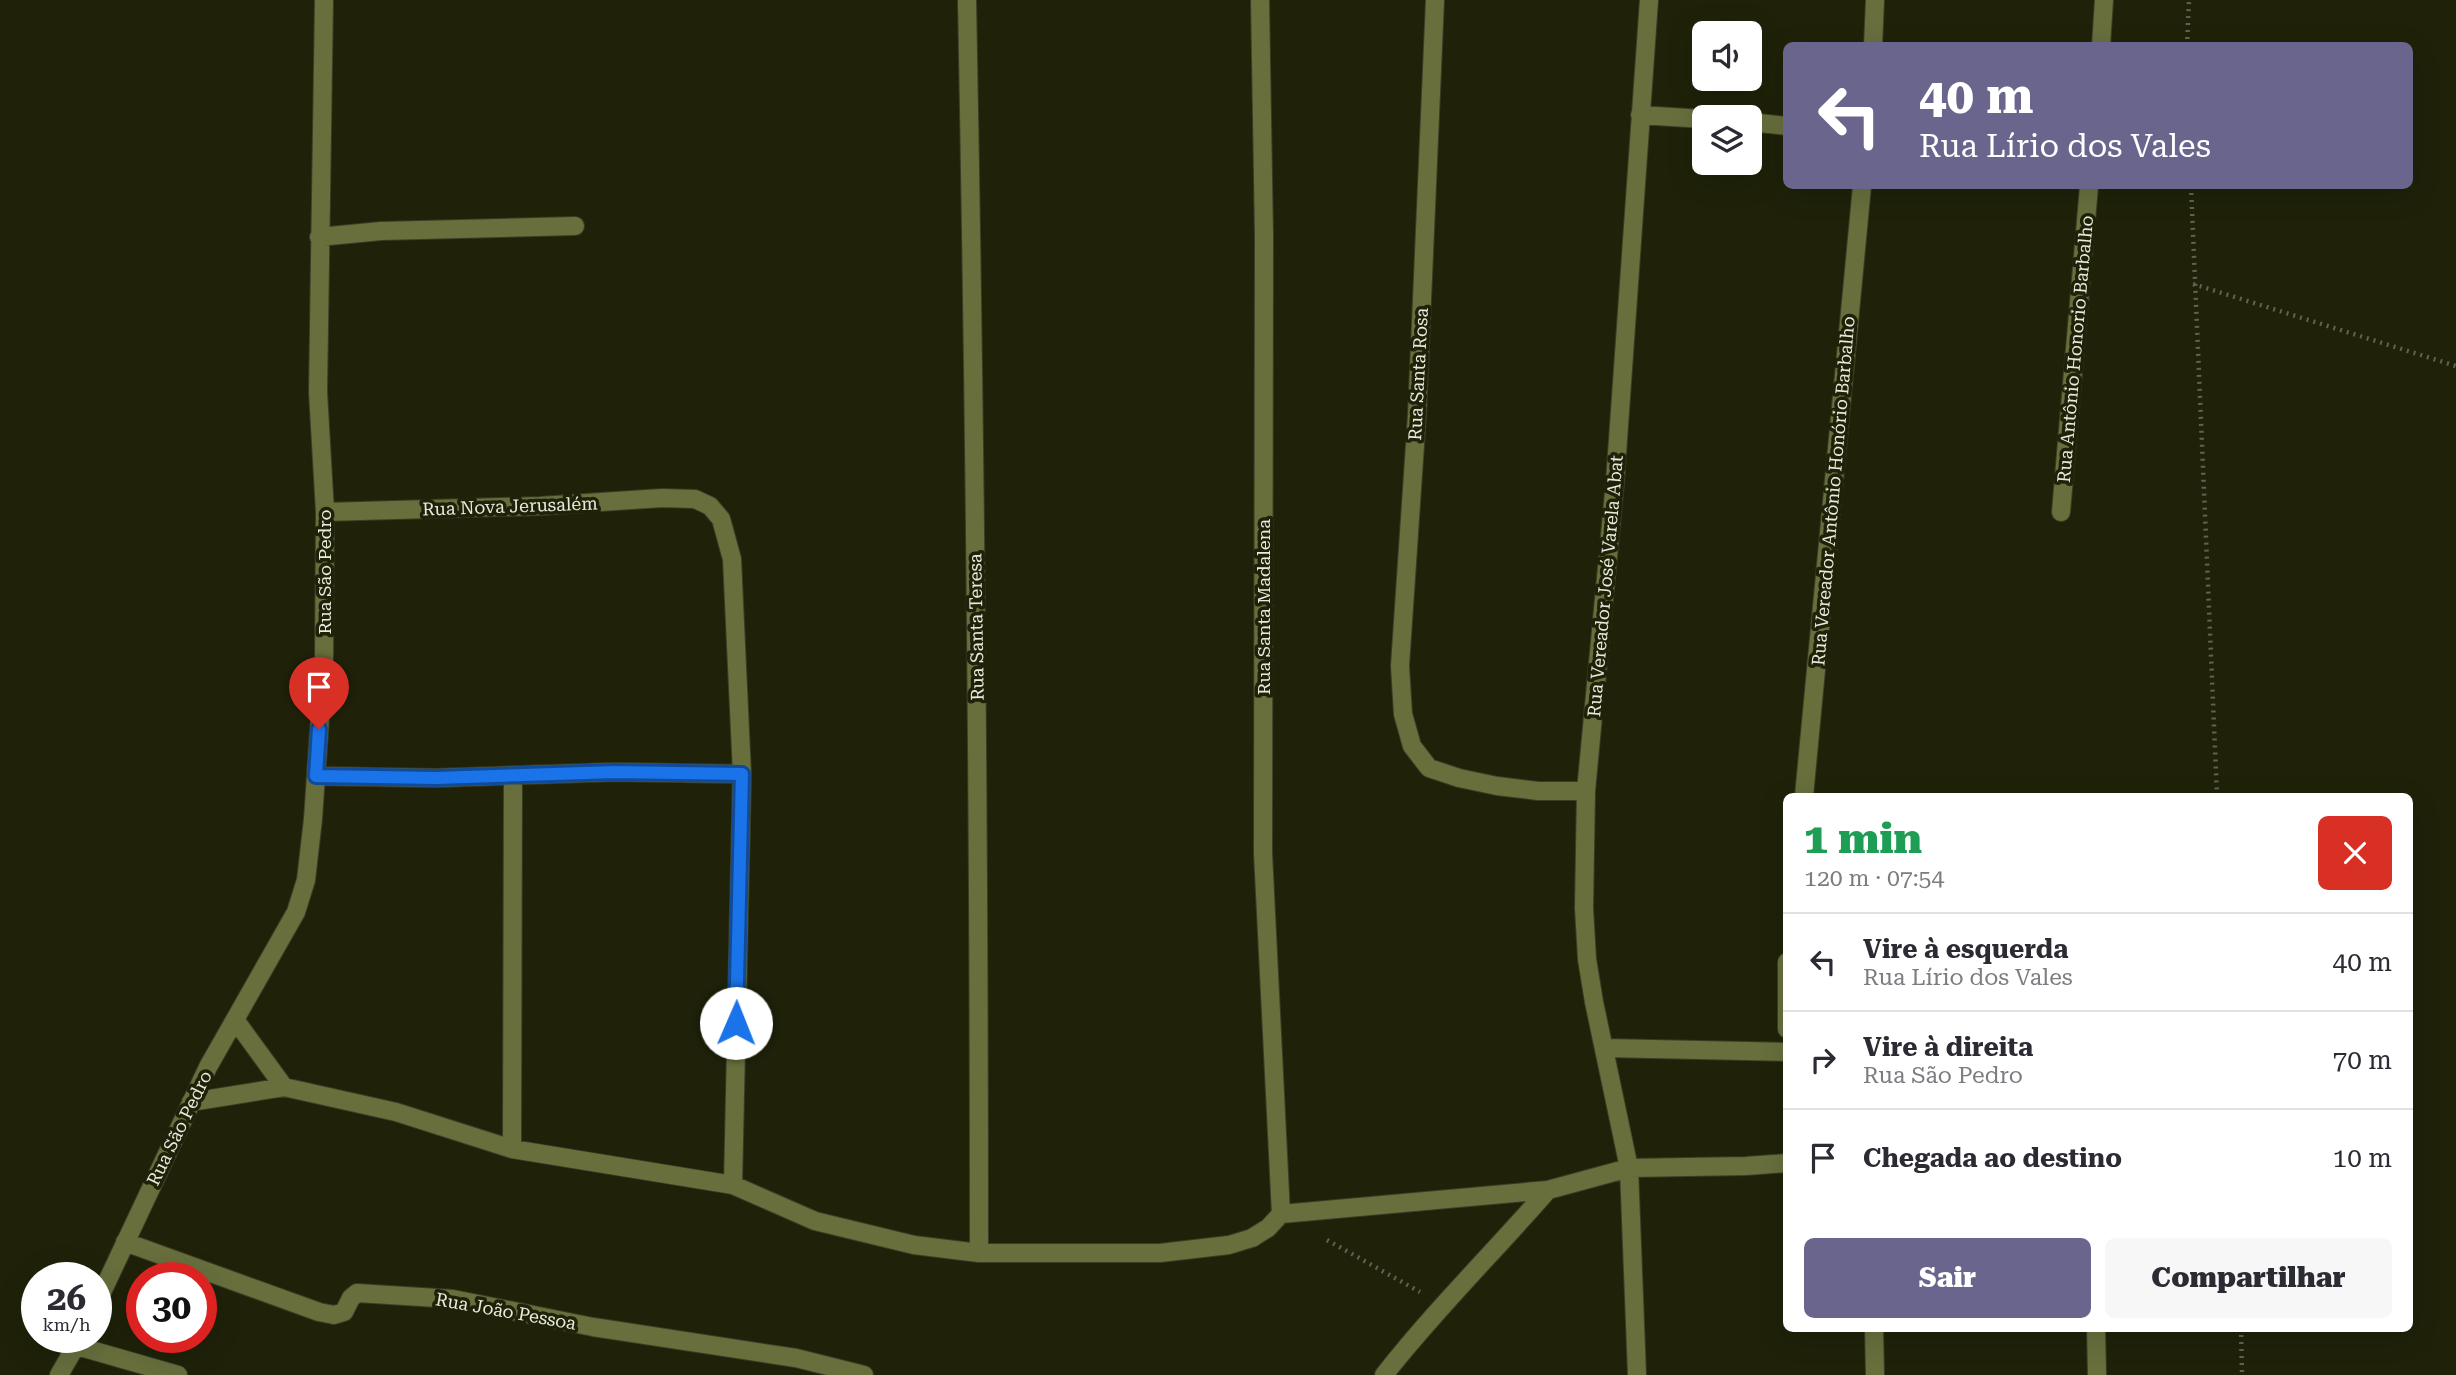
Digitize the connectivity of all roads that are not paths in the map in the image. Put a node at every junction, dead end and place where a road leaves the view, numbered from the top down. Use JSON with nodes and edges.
{"nodes":[{"id":1,"x":324,"y":0,"type":"edge"},
{"id":2,"x":967,"y":0,"type":"edge"},
{"id":3,"x":1260,"y":0,"type":"edge"},
{"id":4,"x":1435,"y":0,"type":"edge"},
{"id":5,"x":1649,"y":0,"type":"edge"},
{"id":6,"x":1875,"y":0,"type":"edge"},
{"id":7,"x":2104,"y":0,"type":"edge"},
{"id":8,"x":1872,"y":42,"type":"edge"},
{"id":9,"x":2101,"y":42,"type":"edge"},
{"id":10,"x":1640,"y":115,"type":"junction"},
{"id":11,"x":1692,"y":118,"type":"edge"},
{"id":12,"x":1762,"y":123,"type":"edge"},
{"id":13,"x":1783,"y":125,"type":"edge"},
{"id":14,"x":1862,"y":189,"type":"edge"},
{"id":15,"x":2089,"y":189,"type":"edge"},
{"id":16,"x":575,"y":226,"type":"dead end"},
{"id":17,"x":319,"y":237,"type":"junction"},
{"id":18,"x":325,"y":512,"type":"junction"},
{"id":19,"x":2061,"y":512,"type":"dead end"},
{"id":20,"x":742,"y":774,"type":"junction"},
{"id":21,"x":316,"y":776,"type":"junction"},
{"id":22,"x":513,"y":776,"type":"junction"},
{"id":23,"x":1586,"y":791,"type":"junction"},
{"id":24,"x":1804,"y":793,"type":"edge"},
{"id":25,"x":236,"y":1021,"type":"junction"},
{"id":26,"x":1605,"y":1048,"type":"junction"},
{"id":27,"x":1783,"y":1052,"type":"edge"},
{"id":28,"x":284,"y":1087,"type":"junction"},
{"id":29,"x":191,"y":1102,"type":"junction"},
{"id":30,"x":512,"y":1149,"type":"junction"},
{"id":31,"x":1783,"y":1163,"type":"edge"},
{"id":32,"x":1629,"y":1168,"type":"junction"},
{"id":33,"x":733,"y":1185,"type":"junction"},
{"id":34,"x":1548,"y":1190,"type":"junction"},
{"id":35,"x":1281,"y":1214,"type":"junction"},
{"id":36,"x":125,"y":1242,"type":"junction"},
{"id":37,"x":979,"y":1253,"type":"junction"},
{"id":38,"x":112,"y":1270,"type":"edge"},
{"id":39,"x":1874,"y":1332,"type":"edge"},
{"id":40,"x":2096,"y":1332,"type":"edge"},
{"id":41,"x":112,"y":1352,"type":"edge"},
{"id":42,"x":72,"y":1353,"type":"edge"},
{"id":43,"x":59,"y":1375,"type":"edge"},
{"id":44,"x":178,"y":1375,"type":"edge"},
{"id":45,"x":864,"y":1375,"type":"edge"},
{"id":46,"x":1384,"y":1375,"type":"edge"},
{"id":47,"x":1637,"y":1375,"type":"edge"},
{"id":48,"x":1875,"y":1375,"type":"edge"},
{"id":49,"x":2097,"y":1375,"type":"edge"}],
"edges":[{"from":1,"to":17,"type":"street","name":"Rua São Pedro"},
{"from":2,"to":37,"type":"street","name":"Rua Santa Teresa"},
{"from":3,"to":35,"type":"street","name":"Rua Santa Madalena"},
{"from":4,"to":23,"type":"street","name":"Rua Santa Rosa"},
{"from":5,"to":10,"type":"street","name":"Rua Vereador José Varela Abat"},
{"from":6,"to":8,"type":"street"},
{"from":7,"to":9,"type":"street"},
{"from":10,"to":11,"type":"street"},
{"from":10,"to":23,"type":"street","name":"Rua Vereador José Varela Abat"},
{"from":12,"to":13,"type":"street"},
{"from":14,"to":24,"type":"street","name":"Rua Vereador Antônio Honório Barbalho"},
{"from":15,"to":19,"type":"street","name":"Rua Antônio Honorio Barbalho"},
{"from":16,"to":17,"type":"street"},
{"from":17,"to":18,"type":"street","name":"Rua São Pedro"},
{"from":18,"to":20,"type":"street","name":"Rua Nova Jerusalém"},
{"from":18,"to":21,"type":"street","name":"Rua São Pedro"},
{"from":20,"to":22,"type":"street"},
{"from":20,"to":33,"type":"street"},
{"from":21,"to":22,"type":"street"},
{"from":21,"to":25,"type":"street","name":"Rua São Pedro"},
{"from":22,"to":30,"type":"street"},
{"from":23,"to":26,"type":"street","name":"Rua Vereador José Varela Abat"},
{"from":25,"to":28,"type":"street"},
{"from":25,"to":29,"type":"street","name":"Rua São Pedro"},
{"from":26,"to":27,"type":"street"},
{"from":26,"to":32,"type":"street","name":"Rua Vereador José Varela Abat"},
{"from":28,"to":29,"type":"street"},
{"from":28,"to":30,"type":"street"},
{"from":29,"to":36,"type":"street","name":"Rua São Pedro"},
{"from":30,"to":33,"type":"street"},
{"from":31,"to":32,"type":"street"},
{"from":32,"to":34,"type":"street"},
{"from":32,"to":47,"type":"street","name":"Rua Vereador José Varela Abat"},
{"from":33,"to":37,"type":"street"},
{"from":34,"to":35,"type":"street"},
{"from":34,"to":46,"type":"street"},
{"from":35,"to":37,"type":"street"},
{"from":36,"to":38,"type":"street","name":"Rua São Pedro"},
{"from":36,"to":45,"type":"street","name":"Rua João Pessoa"},
{"from":39,"to":48,"type":"street"},
{"from":40,"to":49,"type":"street"},
{"from":41,"to":44,"type":"street"},
{"from":42,"to":43,"type":"street"}]}
